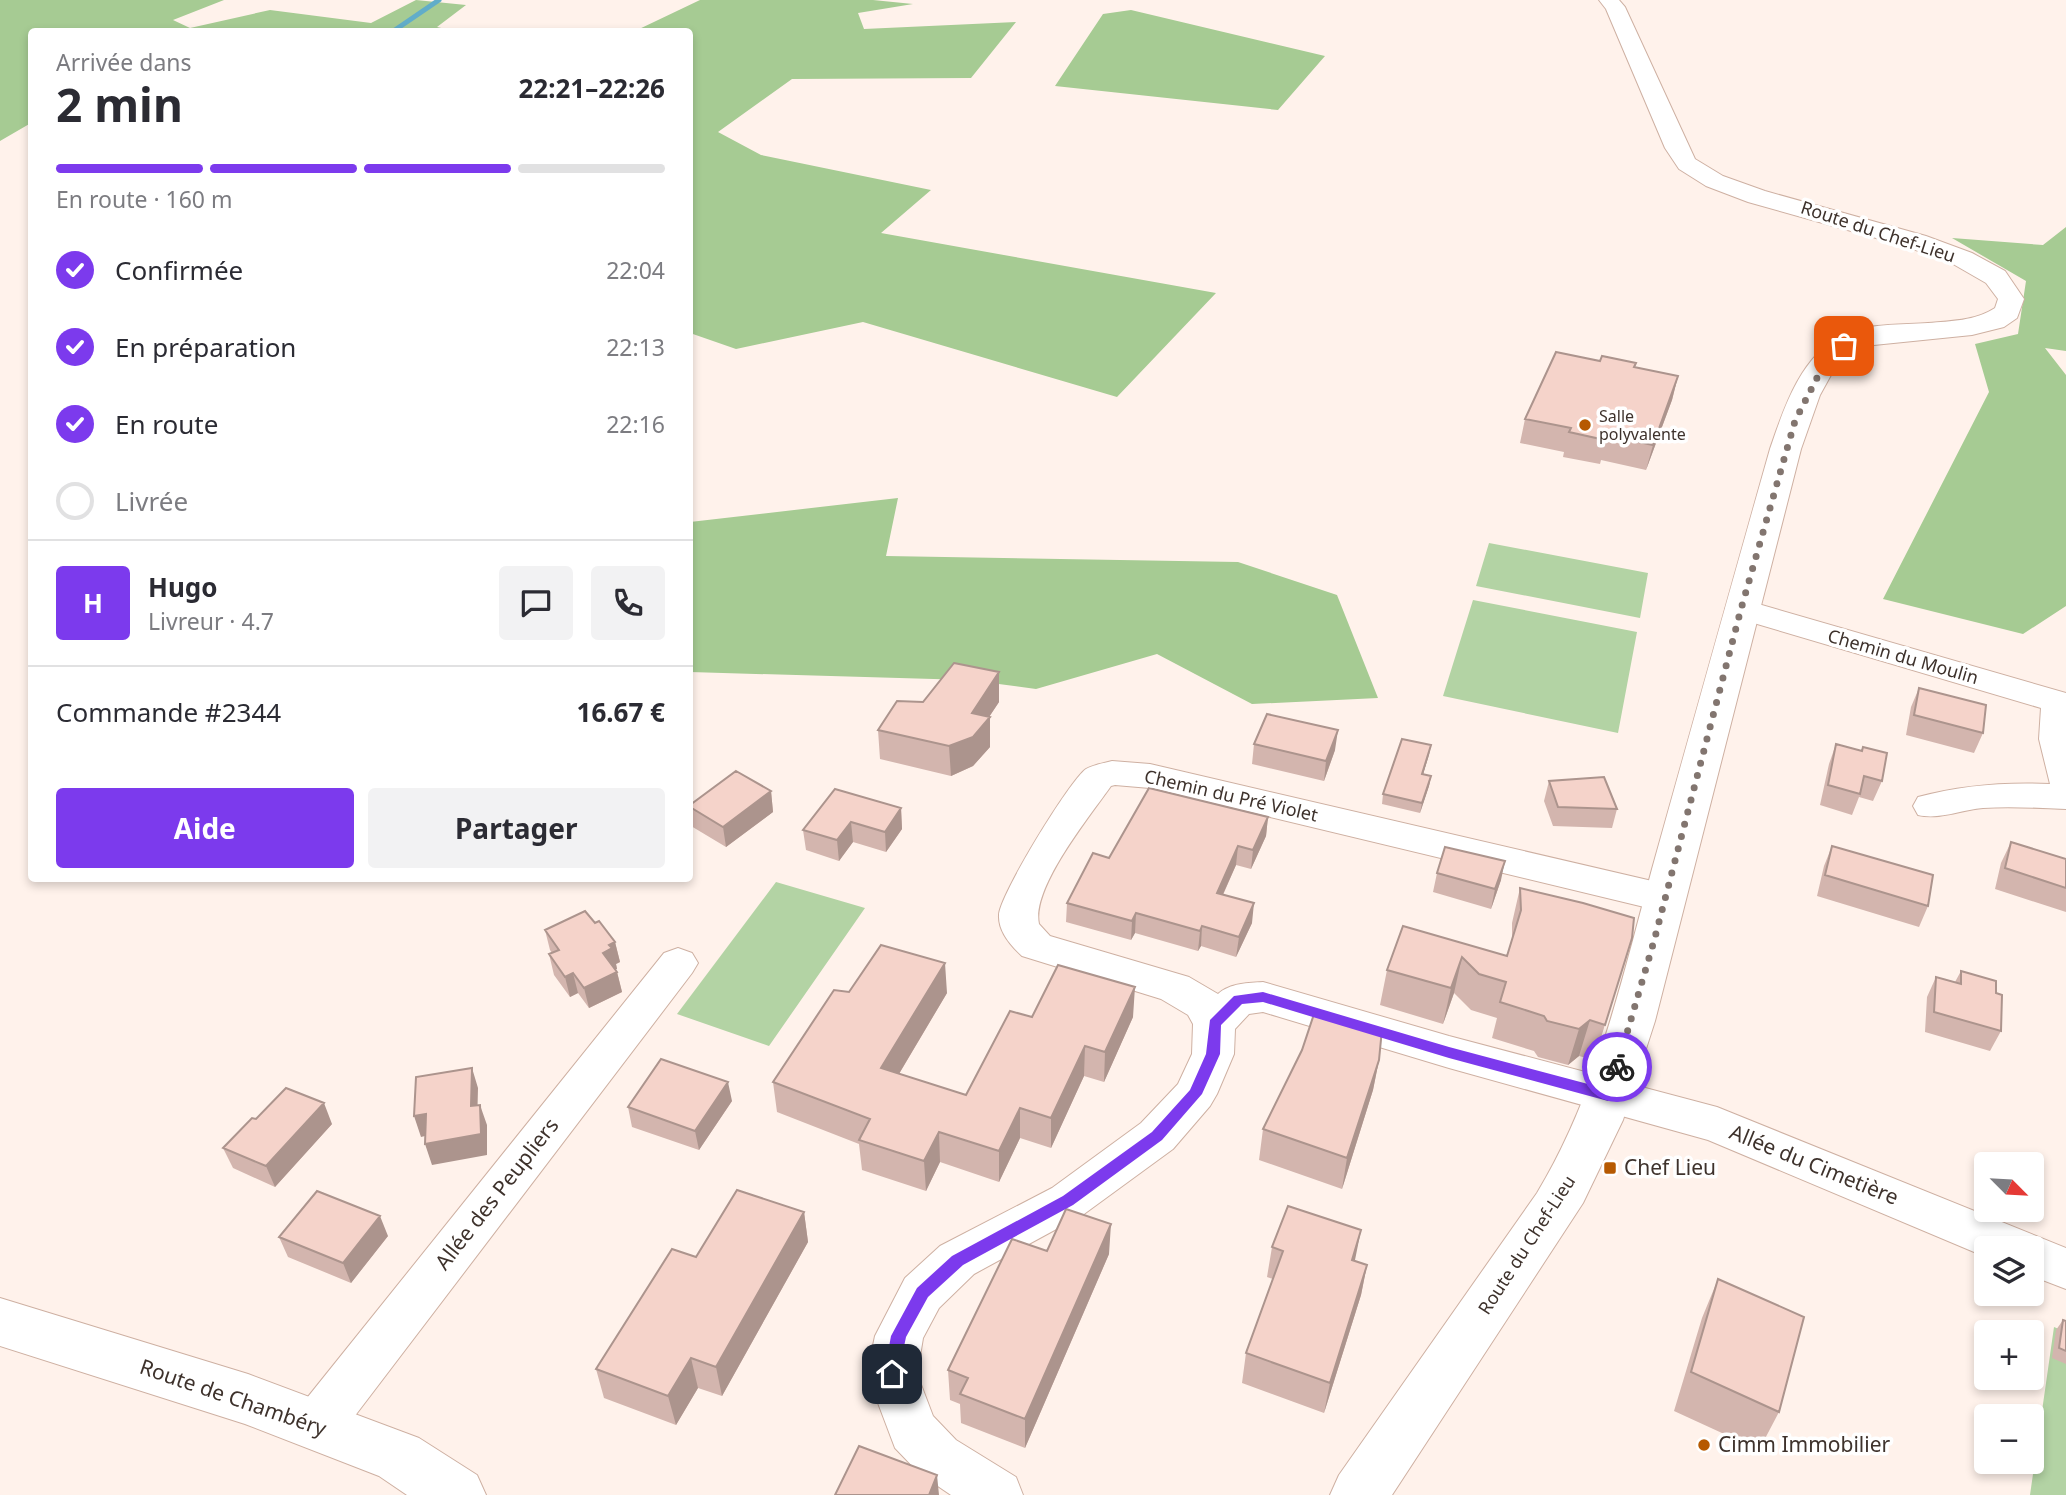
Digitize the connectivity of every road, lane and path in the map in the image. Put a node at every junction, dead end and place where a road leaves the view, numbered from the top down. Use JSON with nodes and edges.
{"nodes":[{"id":1,"x":1609,"y":0,"type":"edge"},
{"id":2,"x":1741,"y":609,"type":"junction"},
{"id":3,"x":2062,"y":703,"type":"edge"},
{"id":4,"x":2066,"y":782,"type":"edge"},
{"id":5,"x":2066,"y":797,"type":"edge"},
{"id":6,"x":1931,"y":806,"type":"dead end"},
{"id":7,"x":1665,"y":898,"type":"junction"},
{"id":8,"x":678,"y":963,"type":"dead end"},
{"id":9,"x":1214,"y":1024,"type":"junction"},
{"id":10,"x":1608,"y":1095,"type":"junction"},
{"id":11,"x":1986,"y":1236,"type":"edge"},
{"id":12,"x":2044,"y":1260,"type":"edge"},
{"id":13,"x":2066,"y":1269,"type":"edge"},
{"id":14,"x":0,"y":1322,"type":"edge"},
{"id":15,"x":317,"y":1425,"type":"junction"},
{"id":16,"x":457,"y":1495,"type":"edge"},
{"id":17,"x":997,"y":1495,"type":"edge"},
{"id":18,"x":1359,"y":1495,"type":"edge"}],
"edges":[{"from":1,"to":2,"type":"main road","name":"Route du Chef-Lieu"},
{"from":2,"to":3,"type":"street","name":"Chemin du Moulin"},
{"from":2,"to":7,"type":"main road","name":"Route du Chef-Lieu"},
{"from":3,"to":4,"type":"street"},
{"from":5,"to":6,"type":"street"},
{"from":7,"to":9,"type":"street","name":"Chemin du Pré Violet"},
{"from":7,"to":10,"type":"main road","name":"Route du Chef-Lieu"},
{"from":8,"to":15,"type":"street","name":"Allée des Peupliers"},
{"from":9,"to":10,"type":"street","name":"Allée du Cimetière"},
{"from":9,"to":17,"type":"street"},
{"from":10,"to":11,"type":"street","name":"Allée du Cimetière"},
{"from":10,"to":18,"type":"main road","name":"Route du Chef-Lieu"},
{"from":12,"to":13,"type":"street"},
{"from":14,"to":15,"type":"main road","name":"Route de Chambéry"},
{"from":15,"to":16,"type":"main road","name":"Route de Chambéry"}]}
